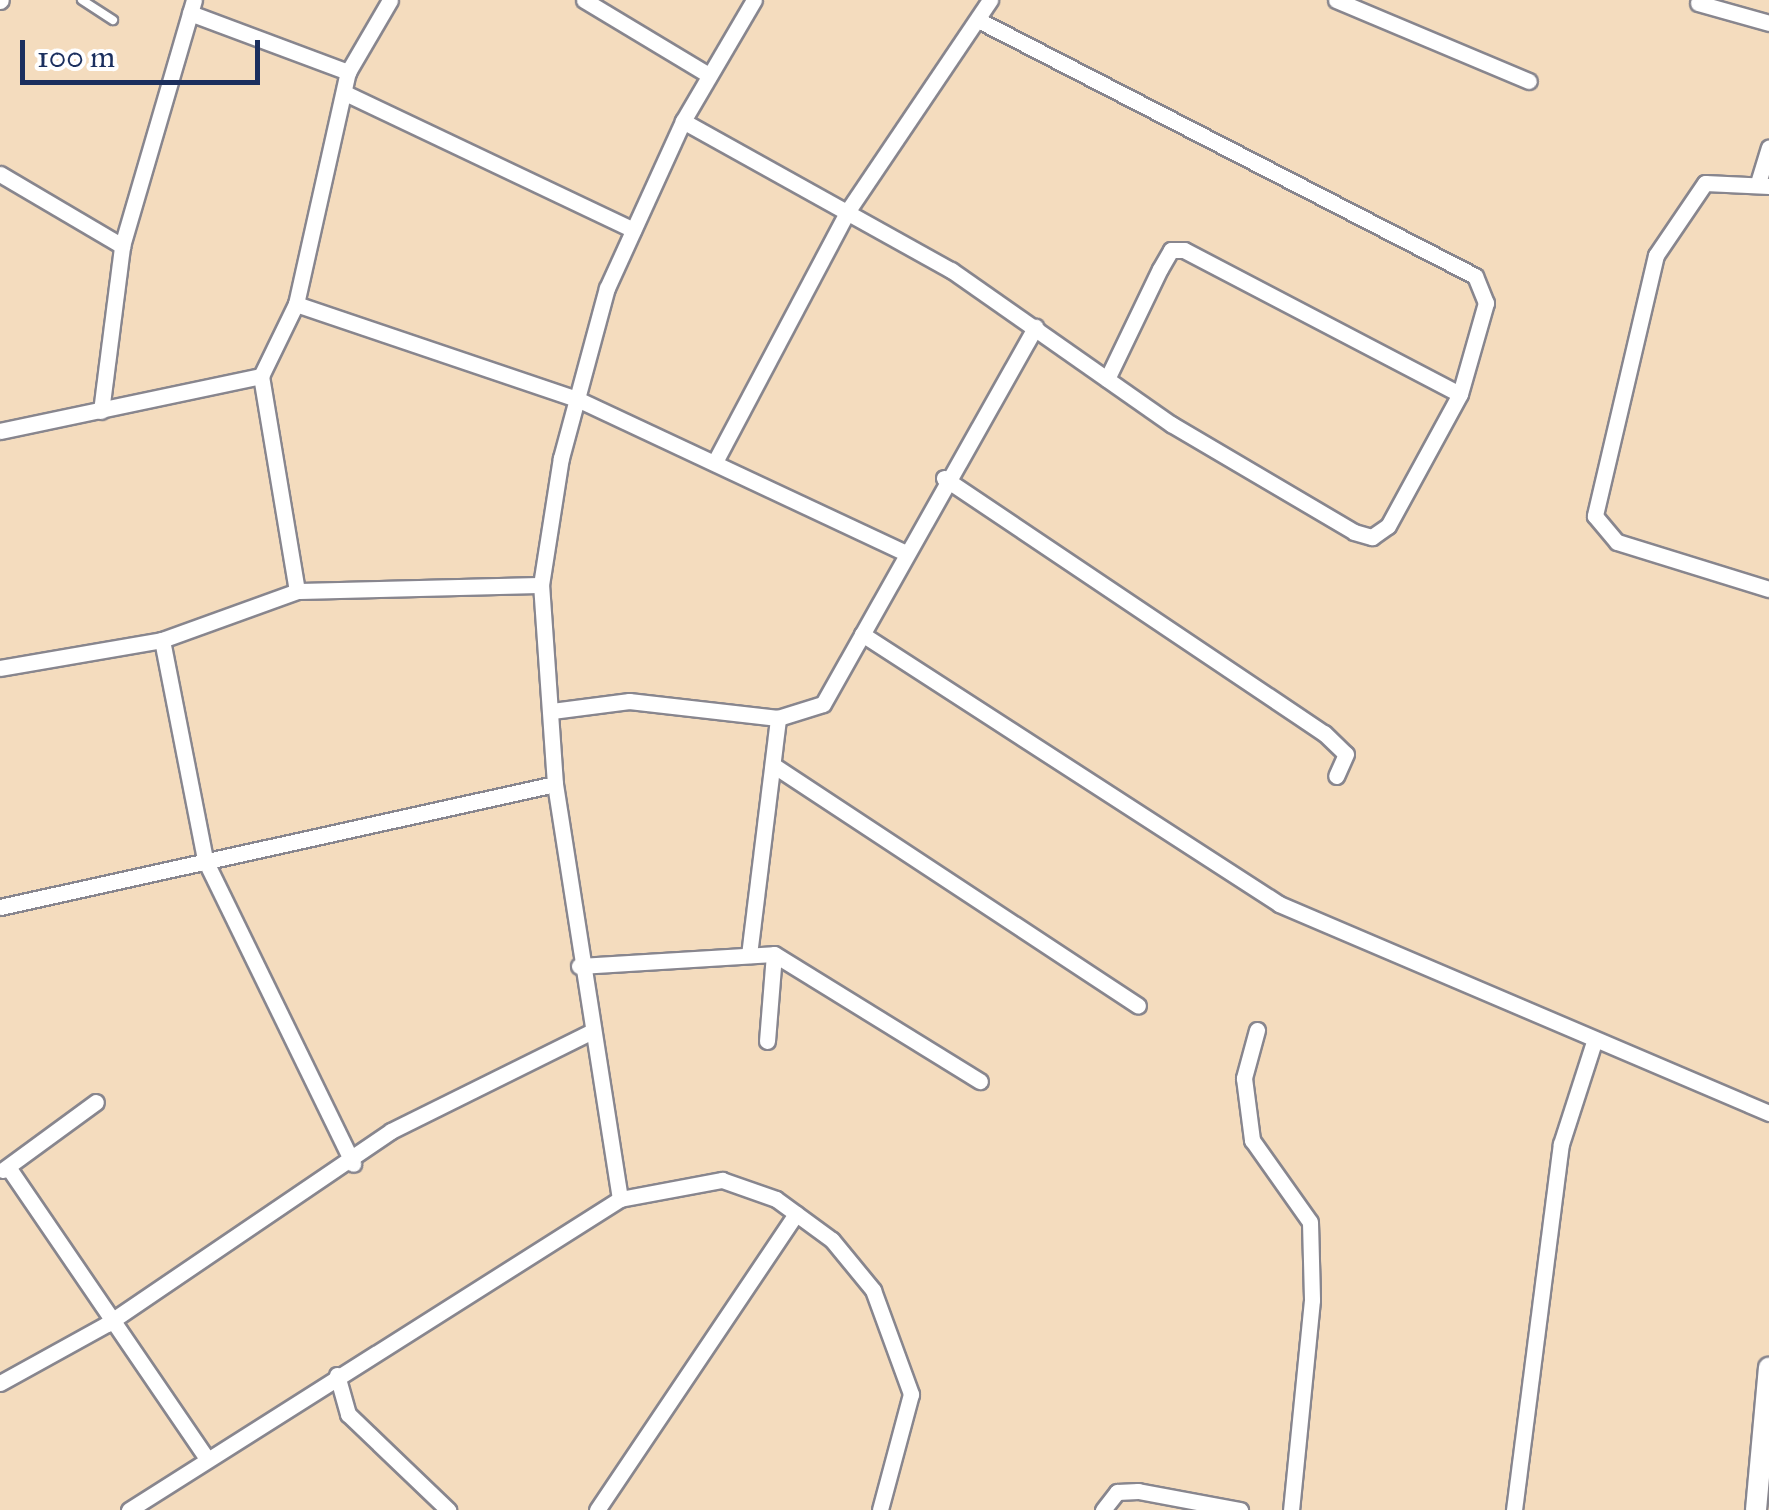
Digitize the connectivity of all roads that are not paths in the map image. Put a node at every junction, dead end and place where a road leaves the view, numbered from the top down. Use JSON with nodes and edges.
{"nodes":[{"id":1,"x":82,"y":0,"type":"edge"},
{"id":2,"x":390,"y":0,"type":"edge"},
{"id":3,"x":584,"y":0,"type":"edge"},
{"id":4,"x":754,"y":0,"type":"edge"},
{"id":5,"x":990,"y":0,"type":"edge"},
{"id":6,"x":1336,"y":0,"type":"edge"},
{"id":7,"x":1698,"y":3,"type":"dead end"},
{"id":8,"x":192,"y":6,"type":"edge"},
{"id":9,"x":113,"y":20,"type":"dead end"},
{"id":10,"x":980,"y":21,"type":"junction"},
{"id":11,"x":1769,"y":24,"type":"edge"},
{"id":12,"x":348,"y":72,"type":"junction"},
{"id":13,"x":709,"y":75,"type":"junction"},
{"id":14,"x":1530,"y":81,"type":"dead end"},
{"id":15,"x":345,"y":94,"type":"junction"},
{"id":16,"x":683,"y":122,"type":"junction"},
{"id":17,"x":1769,"y":148,"type":"edge"},
{"id":18,"x":0,"y":174,"type":"edge"},
{"id":19,"x":1763,"y":185,"type":"edge"},
{"id":20,"x":847,"y":212,"type":"junction"},
{"id":21,"x":633,"y":230,"type":"junction"},
{"id":22,"x":122,"y":246,"type":"junction"},
{"id":23,"x":296,"y":304,"type":"junction"},
{"id":24,"x":1035,"y":326,"type":"junction"},
{"id":25,"x":262,"y":376,"type":"junction"},
{"id":26,"x":1106,"y":379,"type":"junction"},
{"id":27,"x":1460,"y":394,"type":"junction"},
{"id":28,"x":577,"y":400,"type":"junction"},
{"id":29,"x":102,"y":411,"type":"junction"},
{"id":30,"x":0,"y":431,"type":"edge"},
{"id":31,"x":717,"y":458,"type":"junction"},
{"id":32,"x":944,"y":478,"type":"junction"},
{"id":33,"x":903,"y":552,"type":"junction"},
{"id":34,"x":541,"y":585,"type":"junction"},
{"id":35,"x":1769,"y":589,"type":"edge"},
{"id":36,"x":297,"y":591,"type":"junction"},
{"id":37,"x":862,"y":634,"type":"junction"},
{"id":38,"x":162,"y":640,"type":"junction"},
{"id":39,"x":0,"y":668,"type":"edge"},
{"id":40,"x":552,"y":711,"type":"junction"},
{"id":41,"x":778,"y":718,"type":"junction"},
{"id":42,"x":772,"y":766,"type":"junction"},
{"id":43,"x":1336,"y":776,"type":"dead end"},
{"id":44,"x":554,"y":784,"type":"junction"},
{"id":45,"x":206,"y":860,"type":"junction"},
{"id":46,"x":0,"y":907,"type":"edge"},
{"id":47,"x":774,"y":954,"type":"junction"},
{"id":48,"x":748,"y":955,"type":"junction"},
{"id":49,"x":578,"y":966,"type":"junction"},
{"id":50,"x":1138,"y":1006,"type":"dead end"},
{"id":51,"x":1257,"y":1030,"type":"dead end"},
{"id":52,"x":588,"y":1033,"type":"junction"},
{"id":53,"x":766,"y":1041,"type":"dead end"},
{"id":54,"x":1593,"y":1046,"type":"junction"},
{"id":55,"x":980,"y":1081,"type":"dead end"},
{"id":56,"x":96,"y":1102,"type":"dead end"},
{"id":57,"x":1769,"y":1113,"type":"edge"},
{"id":58,"x":353,"y":1164,"type":"junction"},
{"id":59,"x":4,"y":1169,"type":"edge"},
{"id":60,"x":620,"y":1198,"type":"junction"},
{"id":61,"x":796,"y":1214,"type":"junction"},
{"id":62,"x":107,"y":1324,"type":"junction"},
{"id":63,"x":1769,"y":1368,"type":"edge"},
{"id":64,"x":337,"y":1376,"type":"junction"},
{"id":65,"x":0,"y":1383,"type":"edge"},
{"id":66,"x":205,"y":1456,"type":"junction"},
{"id":67,"x":129,"y":1510,"type":"edge"},
{"id":68,"x":448,"y":1510,"type":"edge"},
{"id":69,"x":597,"y":1510,"type":"edge"},
{"id":70,"x":880,"y":1510,"type":"edge"},
{"id":71,"x":1102,"y":1510,"type":"edge"},
{"id":72,"x":1240,"y":1510,"type":"edge"},
{"id":73,"x":1290,"y":1510,"type":"edge"},
{"id":74,"x":1514,"y":1510,"type":"edge"},
{"id":75,"x":1756,"y":1510,"type":"edge"}],
"edges":[{"from":1,"to":9,"type":"lane"},
{"from":2,"to":12,"type":"street"},
{"from":3,"to":13,"type":"street"},
{"from":4,"to":13,"type":"street"},
{"from":5,"to":10,"type":"street"},
{"from":6,"to":14,"type":"street"},
{"from":7,"to":11,"type":"street"},
{"from":8,"to":12,"type":"street"},
{"from":8,"to":22,"type":"street"},
{"from":10,"to":20,"type":"street"},
{"from":10,"to":27,"type":"street"},
{"from":12,"to":15,"type":"street"},
{"from":13,"to":16,"type":"street"},
{"from":15,"to":21,"type":"street"},
{"from":15,"to":23,"type":"street"},
{"from":16,"to":20,"type":"street"},
{"from":16,"to":21,"type":"street"},
{"from":17,"to":19,"type":"street"},
{"from":18,"to":22,"type":"street"},
{"from":19,"to":35,"type":"street"},
{"from":20,"to":24,"type":"street"},
{"from":20,"to":31,"type":"street"},
{"from":21,"to":28,"type":"street"},
{"from":22,"to":29,"type":"street"},
{"from":23,"to":25,"type":"street"},
{"from":23,"to":28,"type":"street"},
{"from":24,"to":26,"type":"street"},
{"from":24,"to":32,"type":"street"},
{"from":25,"to":29,"type":"street"},
{"from":25,"to":36,"type":"street"},
{"from":26,"to":27,"type":"street"},
{"from":26,"to":27,"type":"street"},
{"from":28,"to":31,"type":"street"},
{"from":28,"to":34,"type":"street"},
{"from":29,"to":30,"type":"street"},
{"from":31,"to":33,"type":"street"},
{"from":32,"to":33,"type":"street"},
{"from":32,"to":43,"type":"street"},
{"from":33,"to":37,"type":"street"},
{"from":34,"to":36,"type":"street"},
{"from":34,"to":40,"type":"street"},
{"from":36,"to":38,"type":"street"},
{"from":37,"to":41,"type":"street"},
{"from":37,"to":54,"type":"street"},
{"from":38,"to":39,"type":"street"},
{"from":38,"to":45,"type":"street"},
{"from":40,"to":41,"type":"street"},
{"from":40,"to":44,"type":"street"},
{"from":41,"to":42,"type":"street"},
{"from":42,"to":48,"type":"street"},
{"from":42,"to":50,"type":"street"},
{"from":44,"to":45,"type":"street"},
{"from":44,"to":49,"type":"street"},
{"from":45,"to":46,"type":"street"},
{"from":45,"to":58,"type":"street"},
{"from":47,"to":48,"type":"street"},
{"from":47,"to":53,"type":"street"},
{"from":47,"to":55,"type":"street"},
{"from":48,"to":49,"type":"street"},
{"from":49,"to":52,"type":"street"},
{"from":51,"to":73,"type":"street"},
{"from":52,"to":58,"type":"street"},
{"from":52,"to":60,"type":"street"},
{"from":54,"to":57,"type":"street"},
{"from":54,"to":74,"type":"street"},
{"from":56,"to":59,"type":"street"},
{"from":58,"to":62,"type":"street"},
{"from":59,"to":62,"type":"street"},
{"from":60,"to":61,"type":"street"},
{"from":60,"to":64,"type":"street"},
{"from":61,"to":69,"type":"street"},
{"from":61,"to":70,"type":"street"},
{"from":62,"to":65,"type":"street"},
{"from":62,"to":66,"type":"street"},
{"from":63,"to":75,"type":"street"},
{"from":64,"to":66,"type":"street"},
{"from":64,"to":68,"type":"street"},
{"from":66,"to":67,"type":"street"},
{"from":71,"to":72,"type":"street"}]}
